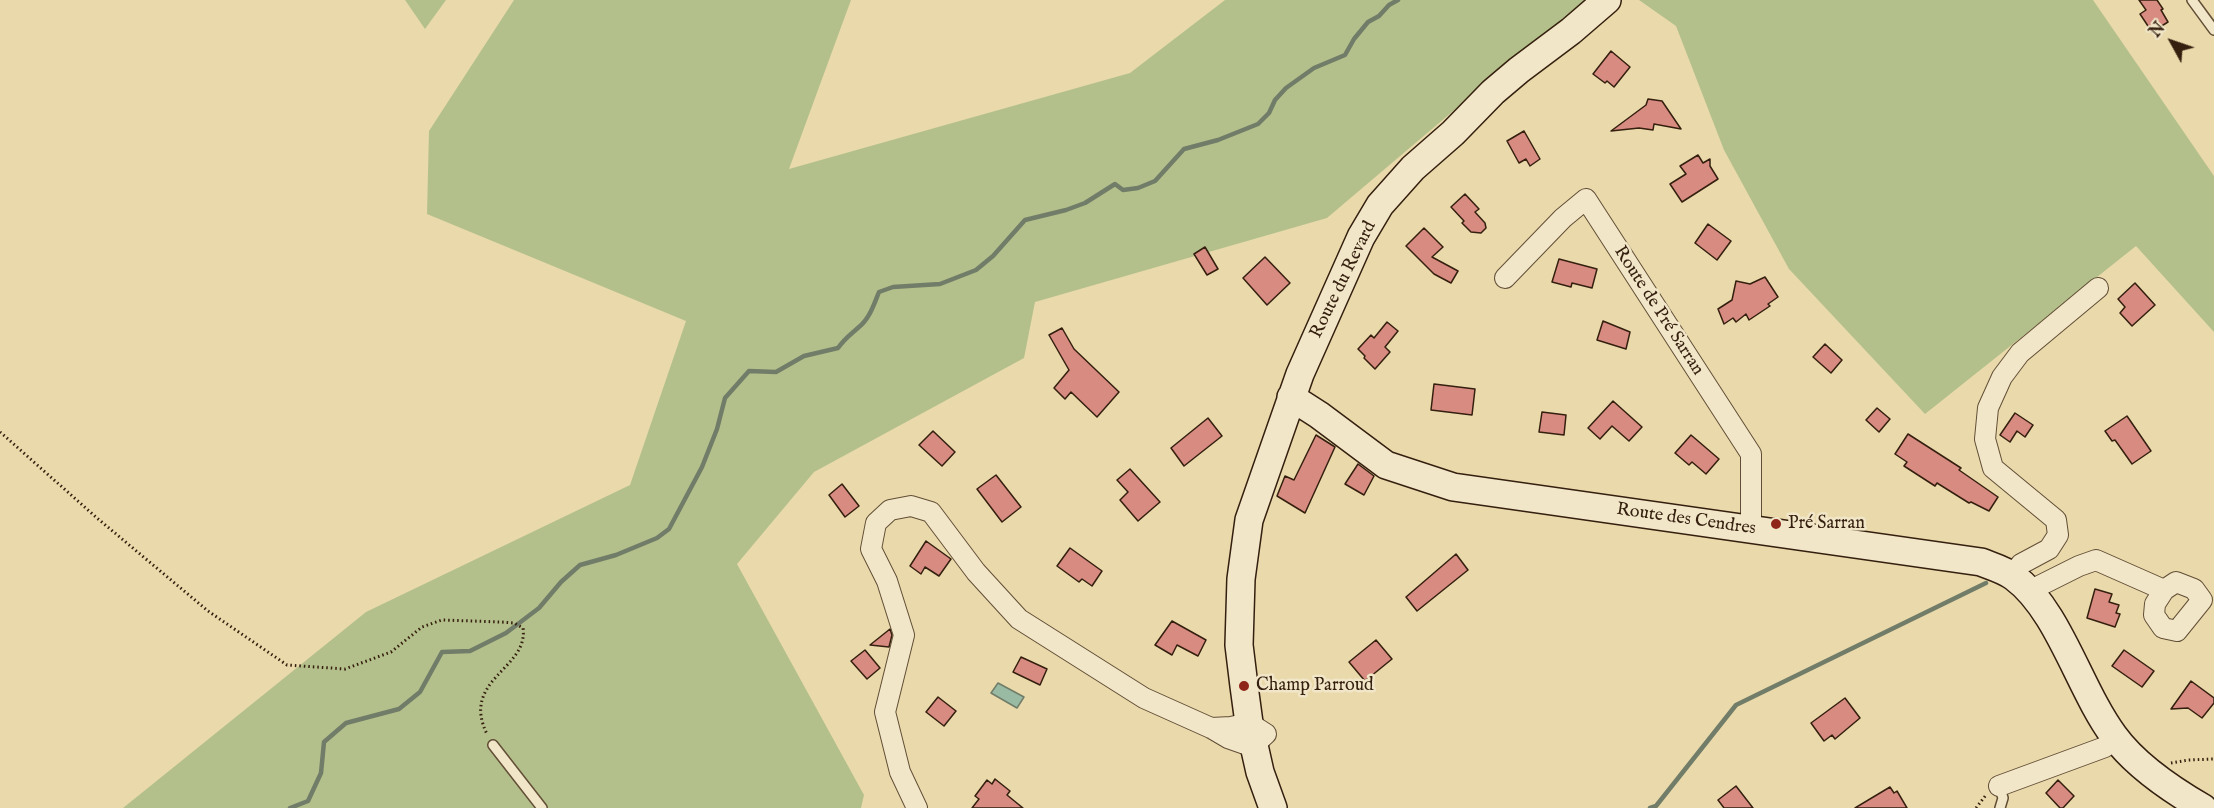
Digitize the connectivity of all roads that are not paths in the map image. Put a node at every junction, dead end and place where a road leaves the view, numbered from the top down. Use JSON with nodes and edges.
{"nodes":[{"id":1,"x":1607,"y":0,"type":"edge"},
{"id":2,"x":2192,"y":0,"type":"edge"},
{"id":3,"x":2214,"y":30,"type":"edge"},
{"id":4,"x":1505,"y":278,"type":"dead end"},
{"id":5,"x":2098,"y":288,"type":"dead end"},
{"id":6,"x":1291,"y":397,"type":"junction"},
{"id":7,"x":1751,"y":530,"type":"junction"},
{"id":8,"x":2022,"y":583,"type":"junction"},
{"id":9,"x":2164,"y":590,"type":"dead end"},
{"id":10,"x":1256,"y":734,"type":"junction"},
{"id":11,"x":2114,"y":737,"type":"junction"},
{"id":12,"x":493,"y":746,"type":"road end"},
{"id":13,"x":1999,"y":786,"type":"joint"},
{"id":14,"x":542,"y":808,"type":"edge"},
{"id":15,"x":917,"y":808,"type":"edge"},
{"id":16,"x":1273,"y":808,"type":"edge"},
{"id":17,"x":1284,"y":808,"type":"edge"},
{"id":18,"x":2000,"y":808,"type":"edge"},
{"id":19,"x":2203,"y":808,"type":"edge"}],
"edges":[{"from":1,"to":6,"type":"street","name":"Route du Revard"},
{"from":2,"to":3,"type":"lane"},
{"from":4,"to":7,"type":"street","name":"Route de Pré Sarran"},
{"from":5,"to":8,"type":"street"},
{"from":6,"to":7,"type":"street","name":"Route des Cendres"},
{"from":6,"to":10,"type":"street","name":"Route du Revard"},
{"from":7,"to":8,"type":"street","name":"Route des Cendres"},
{"from":8,"to":9,"type":"street"},
{"from":8,"to":11,"type":"street"},
{"from":10,"to":15,"type":"street"},
{"from":10,"to":16,"type":"street","name":"Route du Revard"},
{"from":10,"to":17,"type":"street","name":"Route du Revard"},
{"from":11,"to":13,"type":"street"},
{"from":11,"to":19,"type":"street"},
{"from":12,"to":14,"type":"lane"},
{"from":13,"to":18,"type":"lane"}]}
